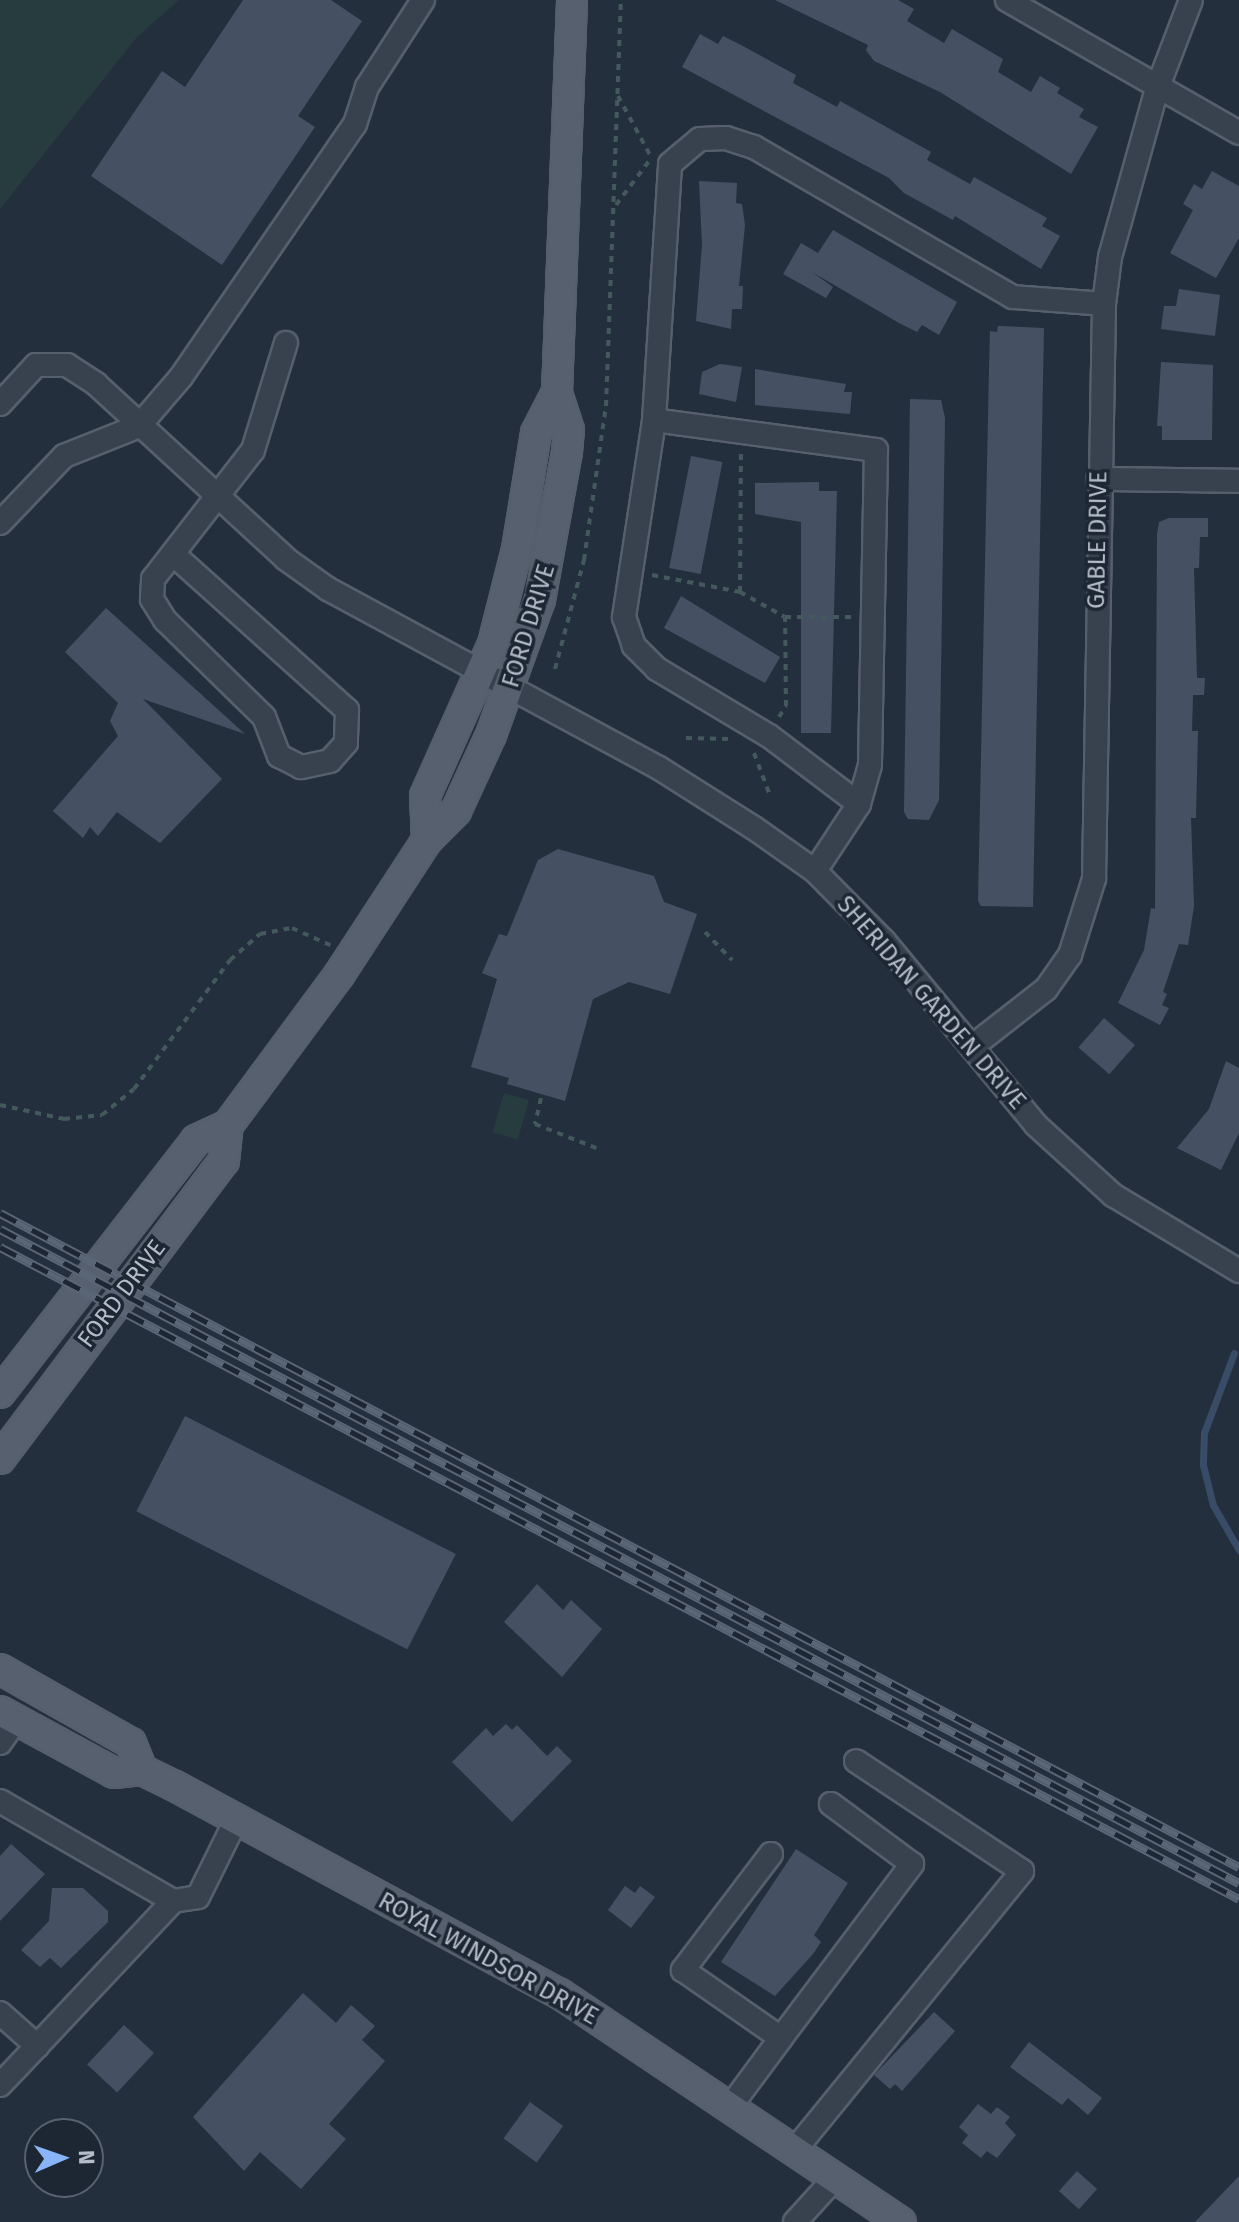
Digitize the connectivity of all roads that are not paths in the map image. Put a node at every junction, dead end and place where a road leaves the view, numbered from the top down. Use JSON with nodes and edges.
{"nodes":[{"id":1,"x":423,"y":0,"type":"edge"},
{"id":2,"x":572,"y":0,"type":"edge"},
{"id":3,"x":1007,"y":0,"type":"edge"},
{"id":4,"x":1191,"y":0,"type":"edge"},
{"id":5,"x":1157,"y":89,"type":"junction"},
{"id":6,"x":1239,"y":133,"type":"edge"},
{"id":7,"x":1104,"y":304,"type":"junction"},
{"id":8,"x":286,"y":343,"type":"dead end"},
{"id":9,"x":557,"y":392,"type":"junction"},
{"id":10,"x":0,"y":404,"type":"edge"},
{"id":11,"x":654,"y":420,"type":"junction"},
{"id":12,"x":139,"y":426,"type":"junction"},
{"id":13,"x":1098,"y":479,"type":"junction"},
{"id":14,"x":1239,"y":481,"type":"edge"},
{"id":15,"x":219,"y":498,"type":"junction"},
{"id":16,"x":0,"y":523,"type":"edge"},
{"id":17,"x":173,"y":554,"type":"junction"},
{"id":18,"x":481,"y":672,"type":"junction"},
{"id":19,"x":510,"y":689,"type":"junction"},
{"id":20,"x":859,"y":804,"type":"junction"},
{"id":21,"x":427,"y":840,"type":"junction"},
{"id":22,"x":815,"y":871,"type":"junction"},
{"id":23,"x":973,"y":1046,"type":"junction"},
{"id":24,"x":228,"y":1125,"type":"junction"},
{"id":25,"x":1239,"y":1271,"type":"edge"},
{"id":26,"x":0,"y":1393,"type":"edge"},
{"id":27,"x":0,"y":1459,"type":"edge"},
{"id":28,"x":0,"y":1669,"type":"edge"},
{"id":29,"x":8,"y":1715,"type":"edge"},
{"id":30,"x":0,"y":1743,"type":"edge"},
{"id":31,"x":856,"y":1761,"type":"dead end"},
{"id":32,"x":142,"y":1770,"type":"junction"},
{"id":33,"x":0,"y":1801,"type":"edge"},
{"id":34,"x":831,"y":1804,"type":"dead end"},
{"id":35,"x":236,"y":1820,"type":"junction"},
{"id":36,"x":771,"y":1854,"type":"dead end"},
{"id":37,"x":173,"y":1901,"type":"junction"},
{"id":38,"x":0,"y":2013,"type":"edge"},
{"id":39,"x":781,"y":2038,"type":"junction"},
{"id":40,"x":37,"y":2046,"type":"junction"},
{"id":41,"x":0,"y":2085,"type":"edge"},
{"id":42,"x":730,"y":2107,"type":"junction"},
{"id":43,"x":794,"y":2151,"type":"junction"},
{"id":44,"x":835,"y":2178,"type":"junction"},
{"id":45,"x":795,"y":2222,"type":"edge"},
{"id":46,"x":901,"y":2222,"type":"edge"}],
"edges":[{"from":1,"to":12,"type":"street"},
{"from":2,"to":9,"type":"main road","name":"FORD DRIVE"},
{"from":3,"to":5,"type":"street"},
{"from":4,"to":5,"type":"street","name":"GABLE DRIVE"},
{"from":5,"to":6,"type":"street"},
{"from":5,"to":7,"type":"street","name":"GABLE DRIVE"},
{"from":7,"to":11,"type":"street"},
{"from":7,"to":13,"type":"street","name":"GABLE DRIVE"},
{"from":8,"to":15,"type":"street"},
{"from":9,"to":18,"type":"main road","name":"FORD DRIVE"},
{"from":9,"to":19,"type":"main road","name":"FORD DRIVE"},
{"from":10,"to":12,"type":"street","name":"SHERIDAN GARDEN DRIVE"},
{"from":11,"to":20,"type":"street"},
{"from":11,"to":20,"type":"street"},
{"from":12,"to":15,"type":"street","name":"SHERIDAN GARDEN DRIVE"},
{"from":12,"to":16,"type":"street"},
{"from":13,"to":14,"type":"street"},
{"from":13,"to":23,"type":"street","name":"GABLE DRIVE"},
{"from":15,"to":17,"type":"street"},
{"from":15,"to":18,"type":"street","name":"SHERIDAN GARDEN DRIVE"},
{"from":17,"to":17,"type":"street"},
{"from":18,"to":19,"type":"street","name":"SHERIDAN GARDEN DRIVE"},
{"from":18,"to":21,"type":"main road","name":"FORD DRIVE"},
{"from":19,"to":21,"type":"main road","name":"FORD DRIVE"},
{"from":19,"to":22,"type":"street","name":"SHERIDAN GARDEN DRIVE"},
{"from":20,"to":22,"type":"street"},
{"from":21,"to":24,"type":"main road","name":"FORD DRIVE"},
{"from":22,"to":23,"type":"street","name":"SHERIDAN GARDEN DRIVE"},
{"from":23,"to":25,"type":"street","name":"SHERIDAN GARDEN DRIVE"},
{"from":24,"to":26,"type":"main road","name":"FORD DRIVE"},
{"from":24,"to":27,"type":"main road","name":"FORD DRIVE"},
{"from":28,"to":32,"type":"main road","name":"ROYAL WINDSOR DRIVE"},
{"from":29,"to":30,"type":"street"},
{"from":29,"to":32,"type":"main road","name":"ROYAL WINDSOR DRIVE"},
{"from":31,"to":43,"type":"street"},
{"from":32,"to":35,"type":"main road","name":"ROYAL WINDSOR DRIVE"},
{"from":33,"to":37,"type":"street"},
{"from":34,"to":39,"type":"street"},
{"from":35,"to":37,"type":"street"},
{"from":35,"to":42,"type":"main road","name":"ROYAL WINDSOR DRIVE"},
{"from":36,"to":39,"type":"street"},
{"from":37,"to":40,"type":"street"},
{"from":38,"to":40,"type":"street"},
{"from":39,"to":42,"type":"street"},
{"from":40,"to":41,"type":"street"},
{"from":42,"to":43,"type":"main road","name":"ROYAL WINDSOR DRIVE"},
{"from":43,"to":44,"type":"main road","name":"ROYAL WINDSOR DRIVE"},
{"from":44,"to":45,"type":"street"},
{"from":44,"to":46,"type":"main road","name":"ROYAL WINDSOR DRIVE"}]}
